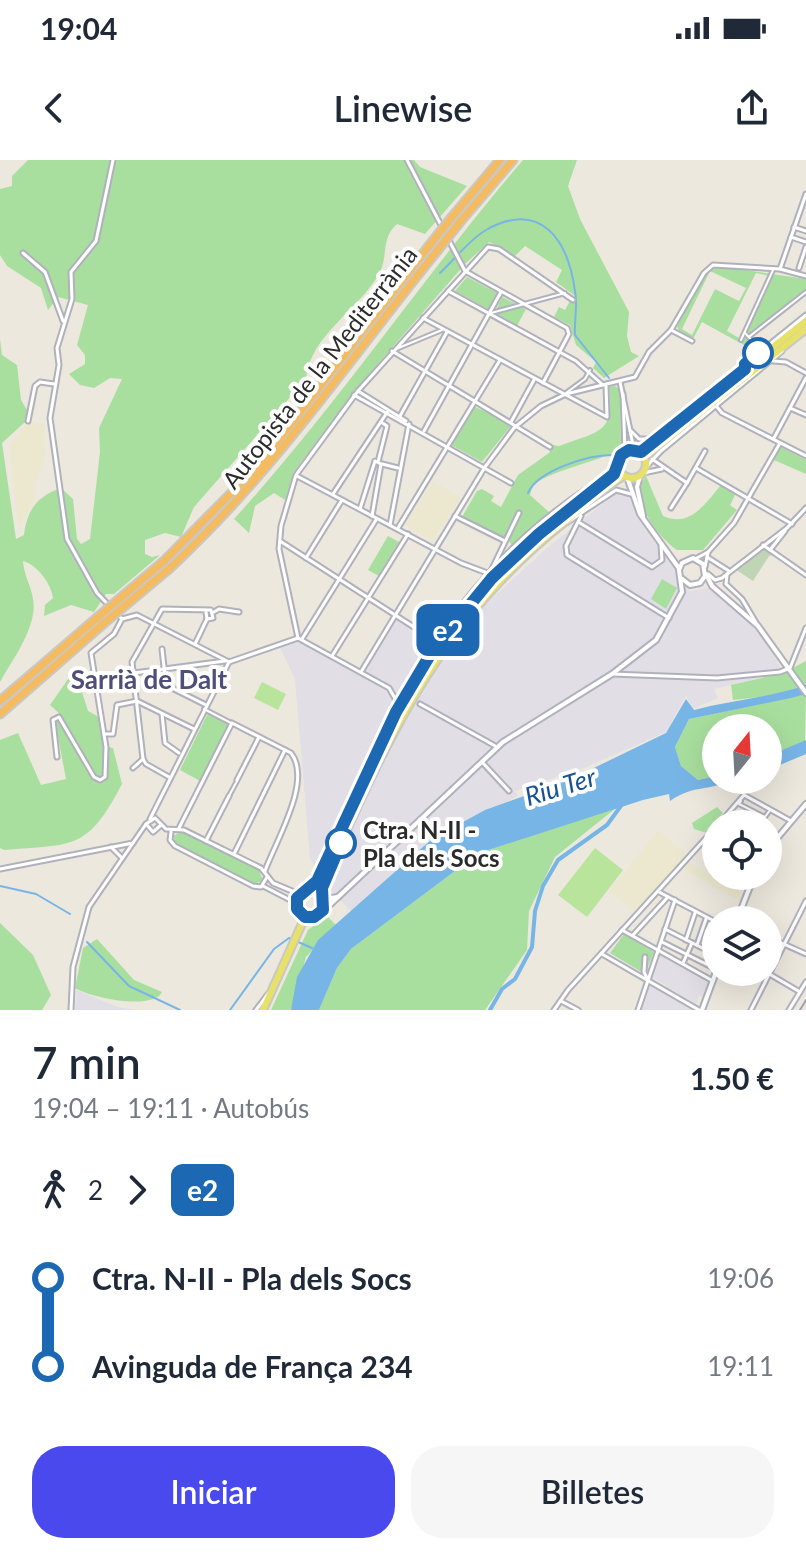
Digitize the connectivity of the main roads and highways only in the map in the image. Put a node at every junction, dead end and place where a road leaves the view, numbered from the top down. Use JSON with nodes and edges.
{"nodes":[{"id":1,"x":500,"y":160,"type":"edge"},
{"id":2,"x":513,"y":160,"type":"edge"},
{"id":3,"x":456,"y":219,"type":"junction"},
{"id":4,"x":806,"y":321,"type":"edge"},
{"id":5,"x":806,"y":329,"type":"edge"},
{"id":6,"x":643,"y":454,"type":"junction"},
{"id":7,"x":618,"y":468,"type":"junction"},
{"id":8,"x":625,"y":476,"type":"junction"},
{"id":9,"x":607,"y":484,"type":"junction"},
{"id":10,"x":167,"y":564,"type":"junction"},
{"id":11,"x":0,"y":701,"type":"edge"},
{"id":12,"x":0,"y":714,"type":"edge"},
{"id":13,"x":305,"y":891,"type":"junction"},
{"id":14,"x":323,"y":897,"type":"junction"},
{"id":15,"x":305,"y":917,"type":"junction"},
{"id":16,"x":263,"y":1010,"type":"edge"}],
"edges":[{"from":1,"to":3,"type":"highway","name":"Autopista de la Mediterrània"},
{"from":2,"to":3,"type":"highway","name":"Autopista de la Mediterrània"},
{"from":3,"to":10,"type":"highway","name":"Autopista de la Mediterrània","bridge":true},
{"from":3,"to":10,"type":"highway","name":"Autopista de la Mediterrània","bridge":true},
{"from":4,"to":6,"type":"main road"},
{"from":5,"to":6,"type":"main road"},
{"from":6,"to":7,"type":"main road"},
{"from":6,"to":8,"type":"main road"},
{"from":7,"to":8,"type":"main road"},
{"from":7,"to":9,"type":"main road"},
{"from":8,"to":9,"type":"main road"},
{"from":9,"to":13,"type":"main road"},
{"from":9,"to":14,"type":"main road"},
{"from":10,"to":11,"type":"highway","name":"Autopista de la Mediterrània","bridge":true},
{"from":10,"to":12,"type":"highway","name":"Autopista de la Mediterrània","bridge":true},
{"from":13,"to":14,"type":"main road"},
{"from":13,"to":15,"type":"main road"},
{"from":14,"to":15,"type":"main road"},
{"from":15,"to":16,"type":"main road"}]}
